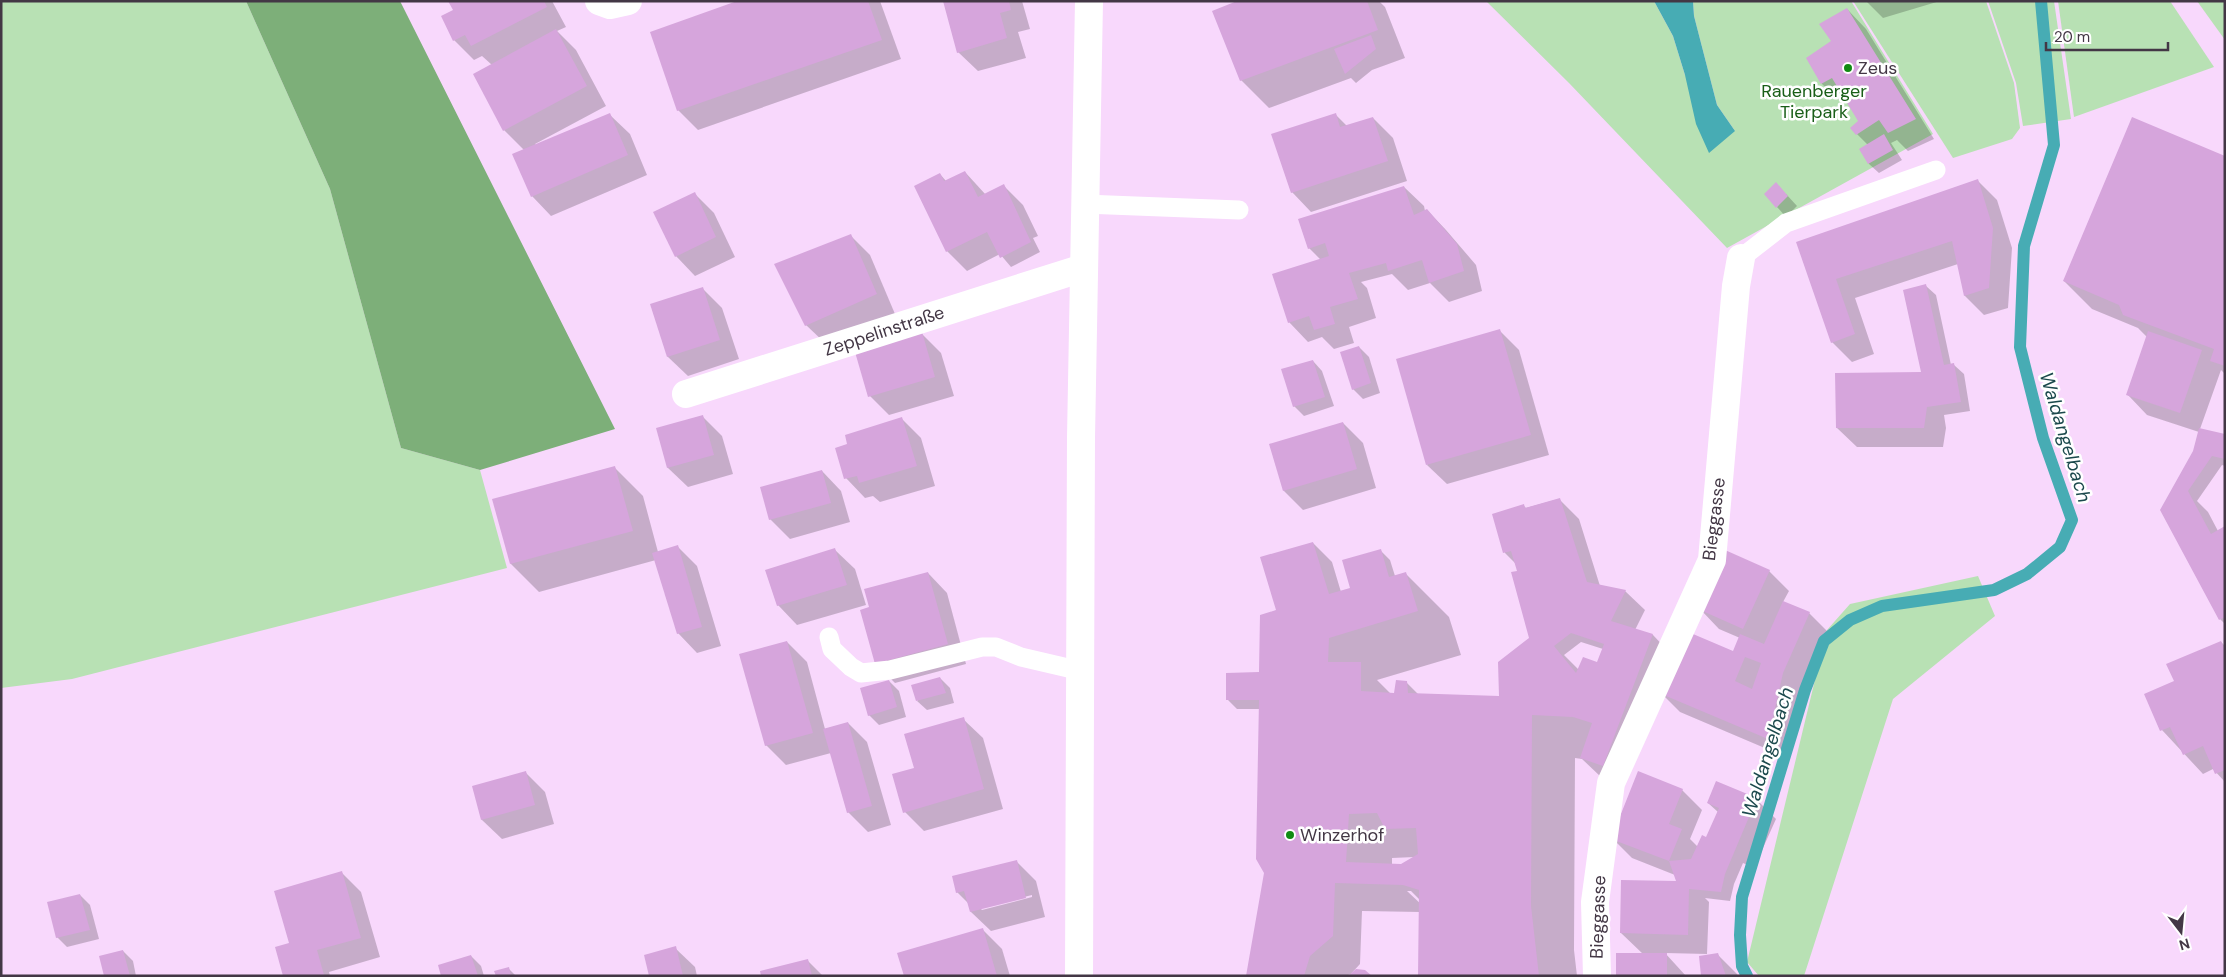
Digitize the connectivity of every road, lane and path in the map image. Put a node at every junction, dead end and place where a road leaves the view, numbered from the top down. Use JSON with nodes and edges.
{"nodes":[{"id":1,"x":600,"y":1,"type":"edge"},
{"id":2,"x":628,"y":1,"type":"edge"},
{"id":3,"x":1089,"y":1,"type":"edge"},
{"id":4,"x":1936,"y":170,"type":"dead end"},
{"id":5,"x":1084,"y":204,"type":"junction"},
{"id":6,"x":1239,"y":210,"type":"dead end"},
{"id":7,"x":1742,"y":258,"type":"joint"},
{"id":8,"x":1082,"y":268,"type":"junction"},
{"id":9,"x":686,"y":394,"type":"dead end"},
{"id":10,"x":829,"y":637,"type":"dead end"},
{"id":11,"x":1080,"y":671,"type":"junction"},
{"id":12,"x":1079,"y":976,"type":"edge"},
{"id":13,"x":1597,"y":976,"type":"edge"}],
"edges":[{"from":1,"to":2,"type":"street"},
{"from":3,"to":5,"type":"street"},
{"from":4,"to":7,"type":"lane","name":"Bieggasse"},
{"from":5,"to":6,"type":"lane"},
{"from":5,"to":8,"type":"street"},
{"from":7,"to":13,"type":"street","name":"Bieggasse"},
{"from":8,"to":9,"type":"street","name":"Zeppelinstraße"},
{"from":8,"to":11,"type":"street"},
{"from":10,"to":11,"type":"lane"},
{"from":11,"to":12,"type":"street"}]}
